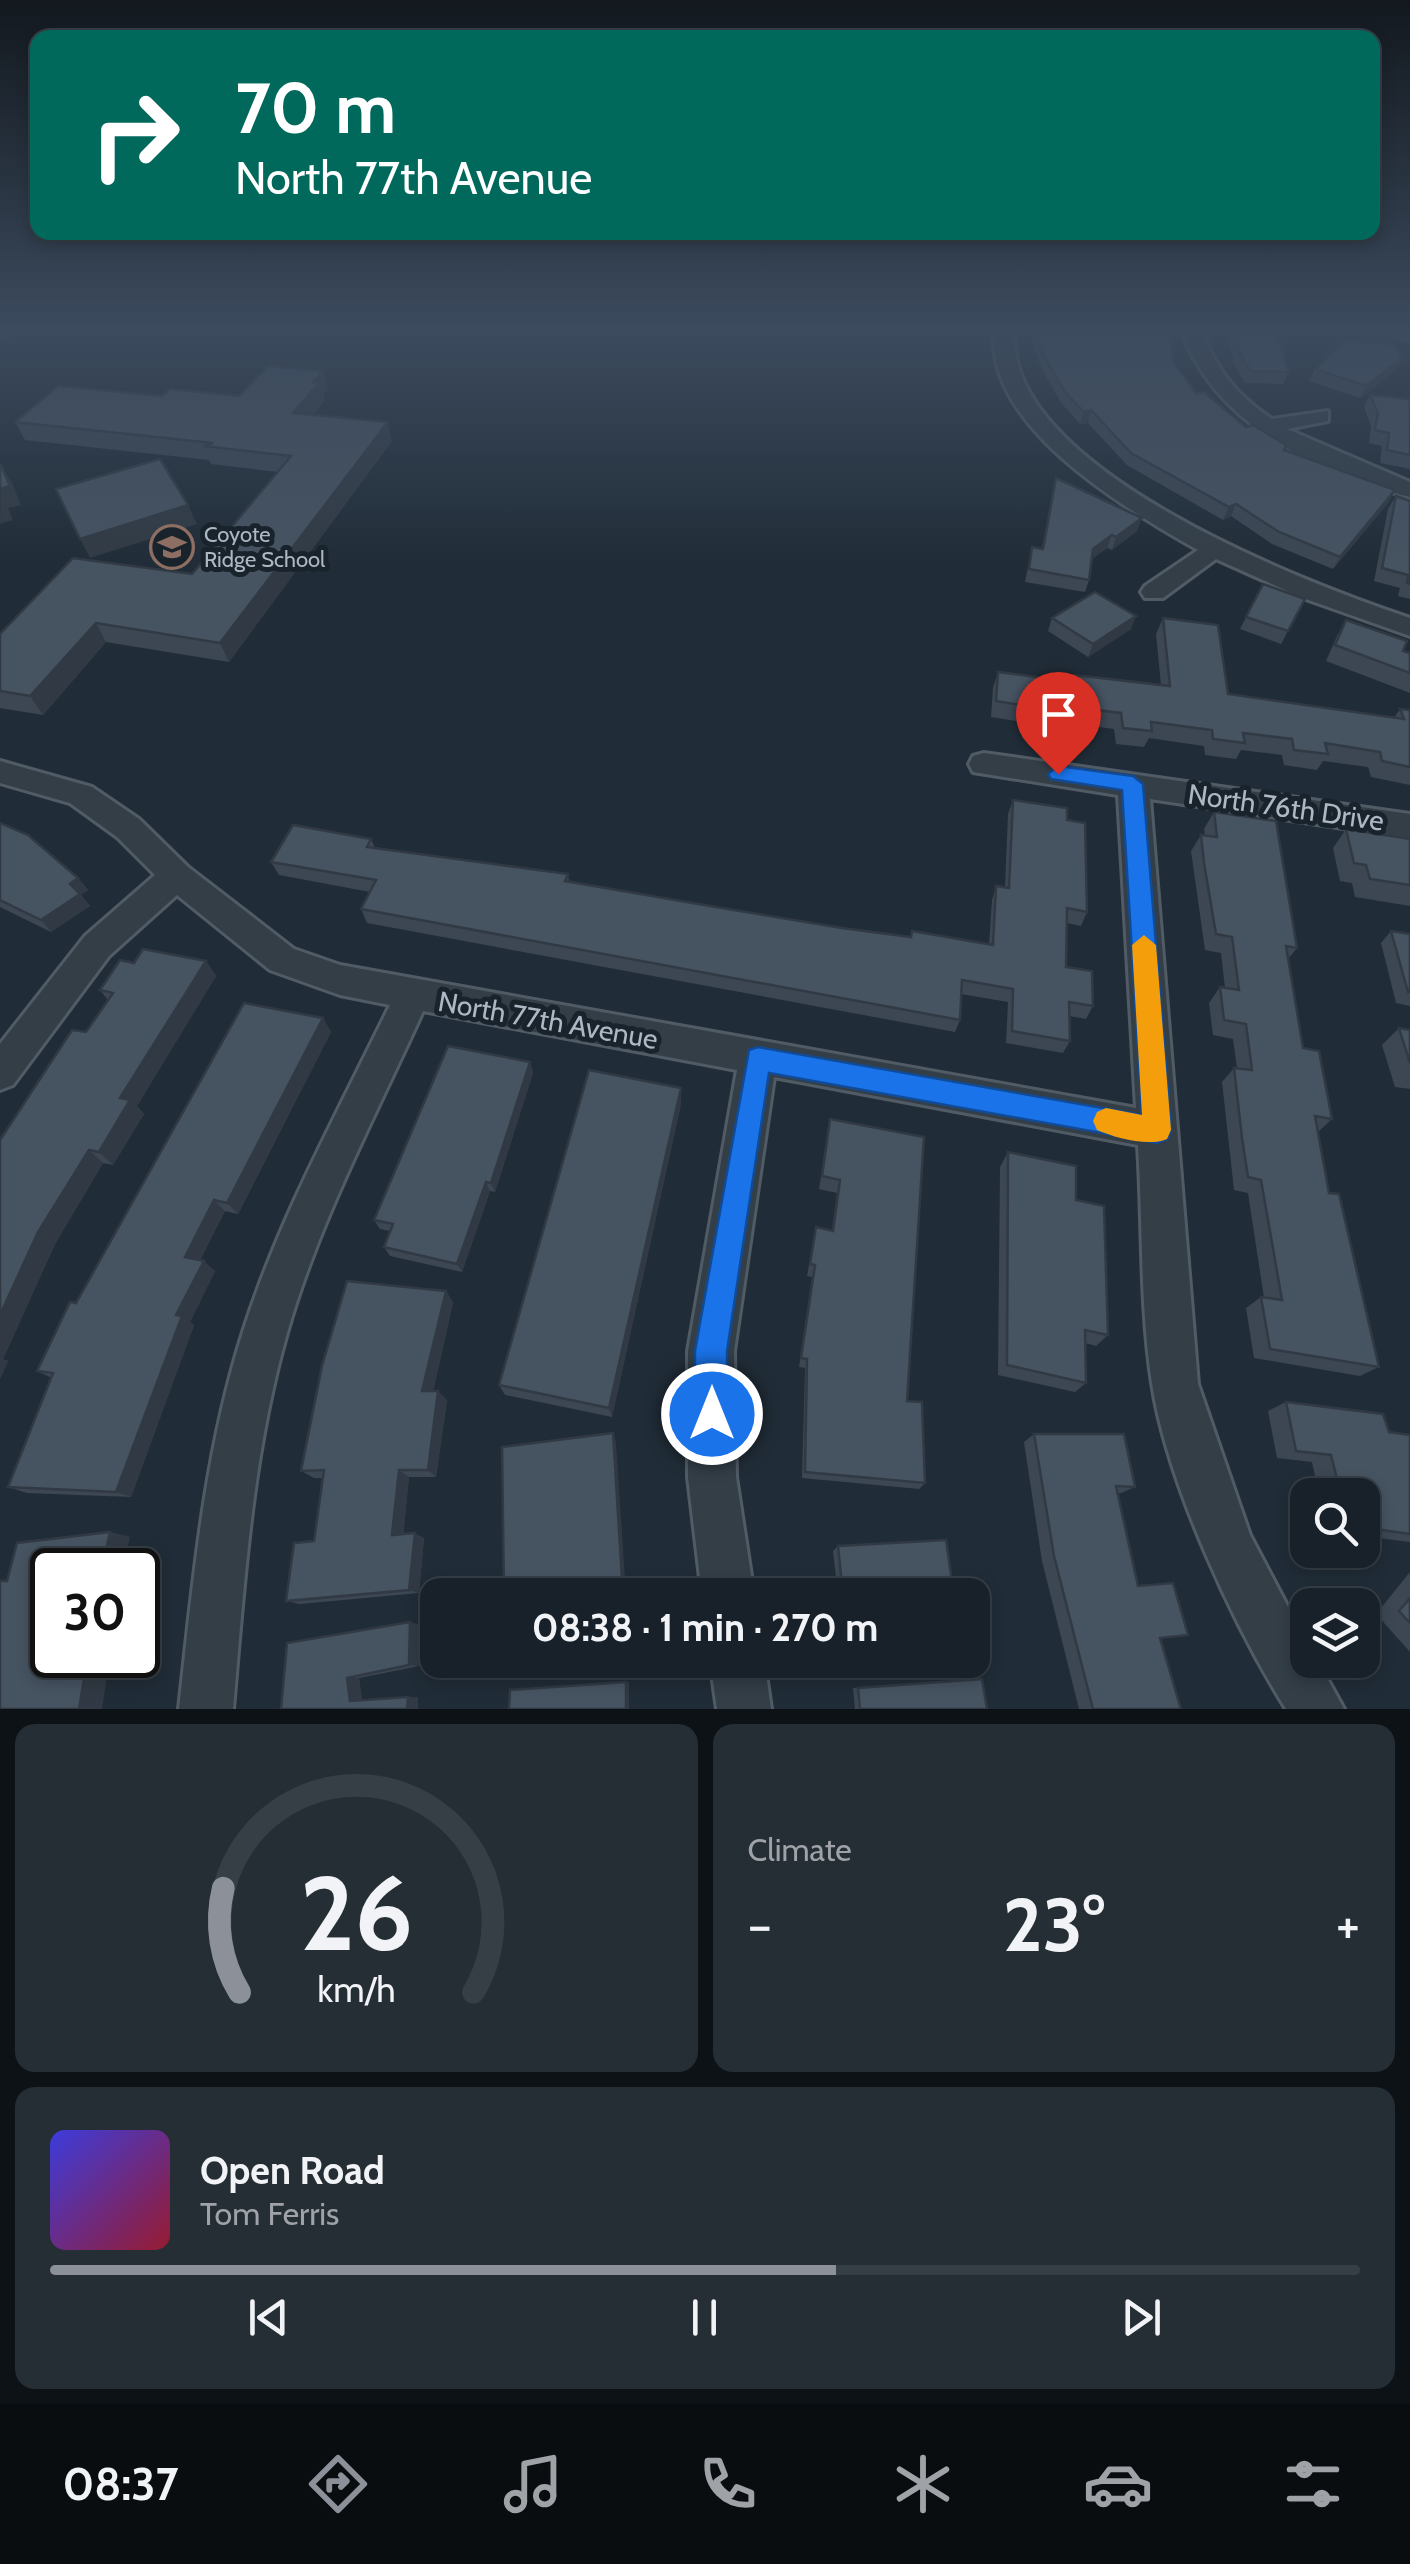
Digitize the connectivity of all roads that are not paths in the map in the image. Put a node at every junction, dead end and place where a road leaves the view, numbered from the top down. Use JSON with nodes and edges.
{"nodes":[{"id":1,"x":1029,"y":408,"type":"edge"},
{"id":2,"x":1243,"y":408,"type":"edge"},
{"id":3,"x":1320,"y":416,"type":"dead end"},
{"id":4,"x":1268,"y":426,"type":"junction"},
{"id":5,"x":1410,"y":490,"type":"edge"},
{"id":6,"x":1215,"y":549,"type":"junction"},
{"id":7,"x":1154,"y":592,"type":"dead end"},
{"id":8,"x":1410,"y":626,"type":"edge"},
{"id":9,"x":984,"y":764,"type":"dead end"},
{"id":10,"x":0,"y":772,"type":"edge"},
{"id":11,"x":1133,"y":784,"type":"junction"},
{"id":12,"x":1410,"y":826,"type":"edge"},
{"id":13,"x":176,"y":876,"type":"junction"},
{"id":14,"x":412,"y":996,"type":"junction"},
{"id":15,"x":758,"y":1059,"type":"junction"},
{"id":16,"x":0,"y":1072,"type":"edge"},
{"id":17,"x":1157,"y":1130,"type":"junction"},
{"id":18,"x":726,"y":1578,"type":"edge"},
{"id":19,"x":740,"y":1678,"type":"edge"},
{"id":20,"x":206,"y":1709,"type":"edge"},
{"id":21,"x":744,"y":1709,"type":"edge"},
{"id":22,"x":1317,"y":1709,"type":"edge"}],
"edges":[{"from":1,"to":6,"type":"street"},
{"from":2,"to":4,"type":"street"},
{"from":3,"to":4,"type":"street"},
{"from":4,"to":5,"type":"street"},
{"from":6,"to":7,"type":"street"},
{"from":6,"to":8,"type":"street"},
{"from":9,"to":11,"type":"street","name":"North 76th Drive"},
{"from":10,"to":13,"type":"street","name":"North 77th Avenue"},
{"from":11,"to":12,"type":"street","name":"North 76th Drive"},
{"from":11,"to":17,"type":"street"},
{"from":13,"to":14,"type":"street","name":"North 77th Avenue"},
{"from":13,"to":16,"type":"street"},
{"from":14,"to":15,"type":"street","name":"North 77th Avenue"},
{"from":14,"to":20,"type":"street"},
{"from":15,"to":17,"type":"street","name":"North 77th Avenue"},
{"from":15,"to":18,"type":"street"},
{"from":17,"to":22,"type":"street"},
{"from":19,"to":21,"type":"street"}]}
